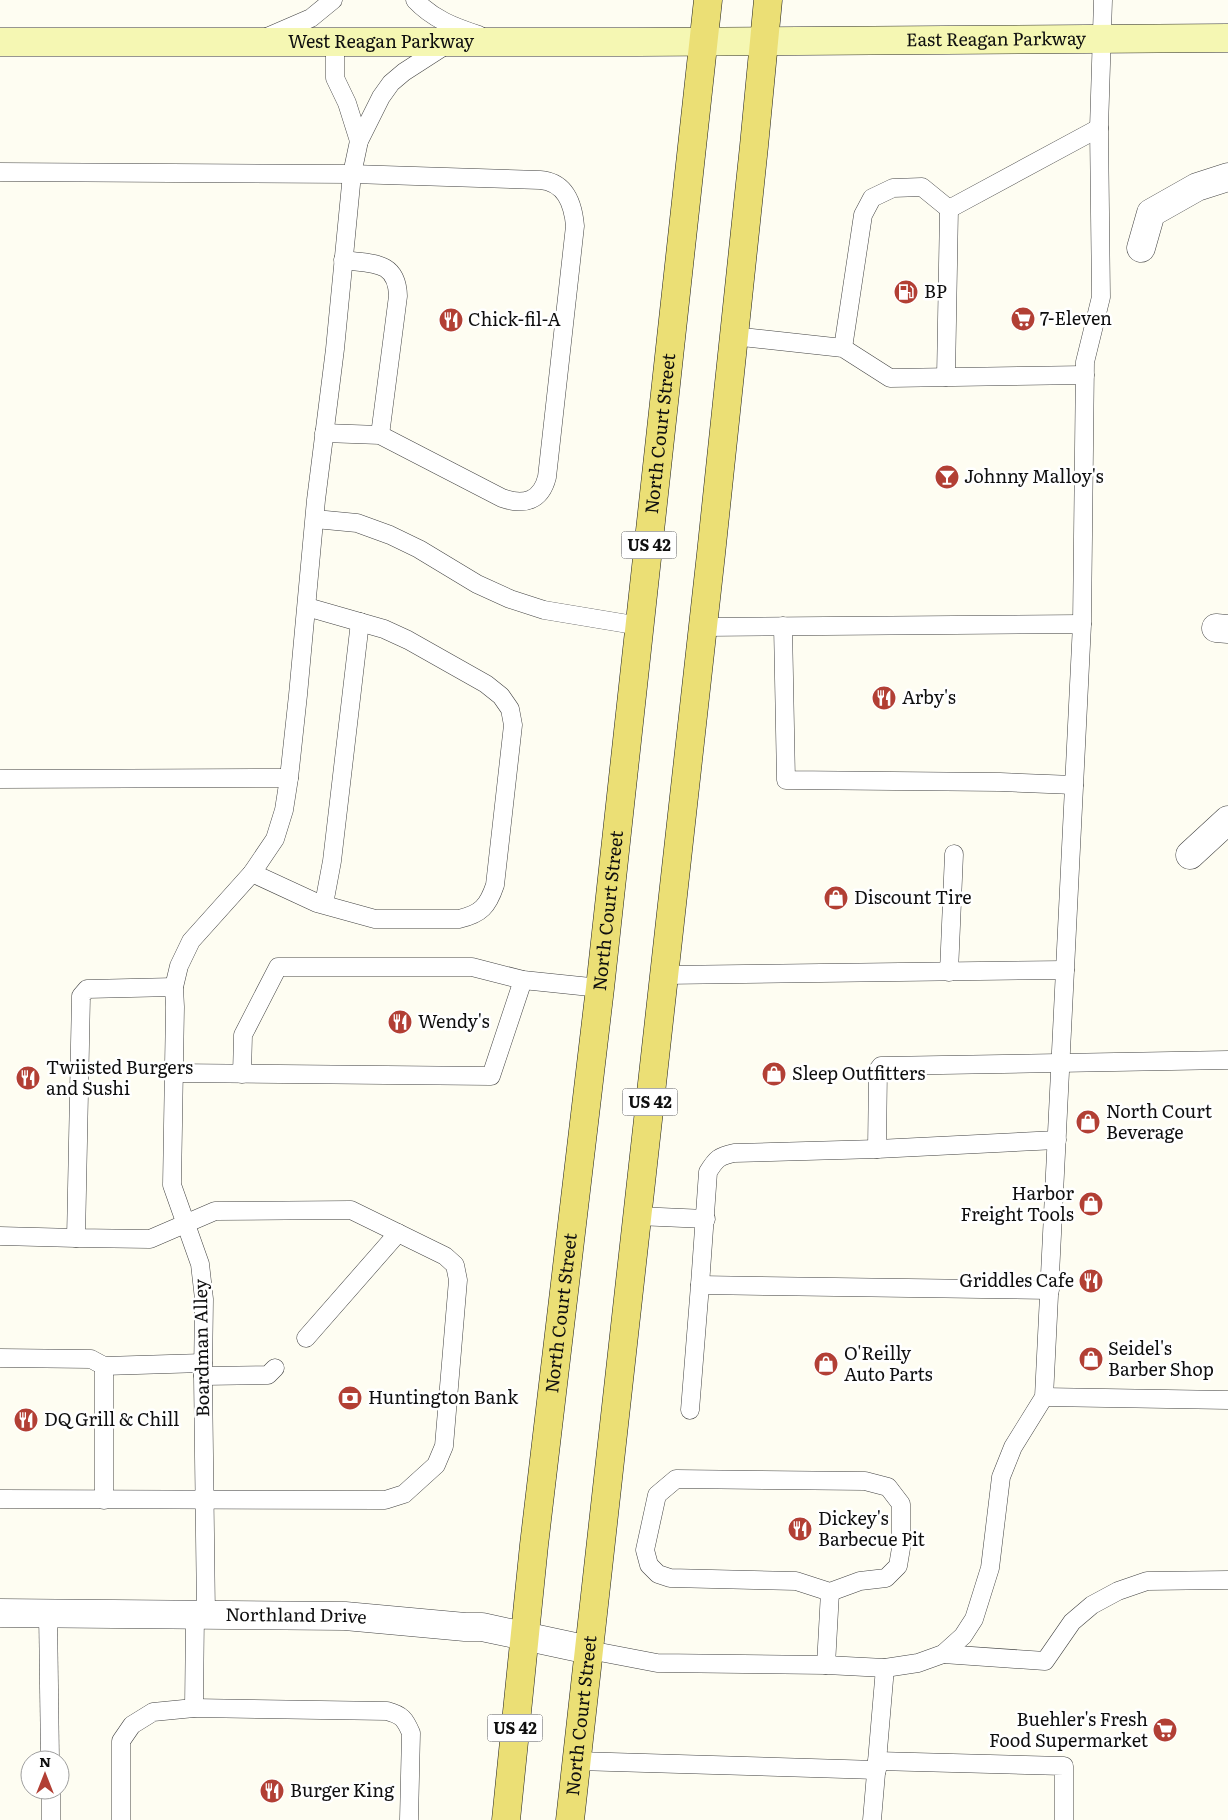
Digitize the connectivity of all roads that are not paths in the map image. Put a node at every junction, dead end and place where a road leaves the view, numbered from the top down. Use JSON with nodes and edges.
{"nodes":[{"id":1,"x":333,"y":0,"type":"edge"},
{"id":2,"x":415,"y":0,"type":"edge"},
{"id":3,"x":708,"y":0,"type":"edge"},
{"id":4,"x":768,"y":0,"type":"edge"},
{"id":5,"x":1103,"y":0,"type":"edge"},
{"id":6,"x":1228,"y":38,"type":"edge"},
{"id":7,"x":1103,"y":39,"type":"junction"},
{"id":8,"x":0,"y":42,"type":"edge"},
{"id":9,"x":335,"y":42,"type":"junction"},
{"id":10,"x":501,"y":42,"type":"junction"},
{"id":11,"x":703,"y":42,"type":"junction"},
{"id":12,"x":764,"y":42,"type":"junction"},
{"id":13,"x":254,"y":43,"type":"junction"},
{"id":14,"x":450,"y":43,"type":"junction"},
{"id":15,"x":1099,"y":128,"type":"junction"},
{"id":16,"x":359,"y":141,"type":"junction"},
{"id":17,"x":0,"y":172,"type":"edge"},
{"id":18,"x":352,"y":174,"type":"junction"},
{"id":19,"x":1228,"y":177,"type":"edge"},
{"id":20,"x":949,"y":209,"type":"junction"},
{"id":21,"x":1141,"y":248,"type":"dead end"},
{"id":22,"x":343,"y":260,"type":"junction"},
{"id":23,"x":733,"y":336,"type":"junction"},
{"id":24,"x":843,"y":348,"type":"junction"},
{"id":25,"x":1085,"y":375,"type":"junction"},
{"id":26,"x":946,"y":377,"type":"junction"},
{"id":27,"x":324,"y":433,"type":"junction"},
{"id":28,"x":380,"y":435,"type":"junction"},
{"id":29,"x":315,"y":520,"type":"junction"},
{"id":30,"x":306,"y":607,"type":"junction"},
{"id":31,"x":360,"y":622,"type":"junction"},
{"id":32,"x":1082,"y":624,"type":"junction"},
{"id":33,"x":640,"y":626,"type":"junction"},
{"id":34,"x":783,"y":626,"type":"junction"},
{"id":35,"x":703,"y":627,"type":"junction"},
{"id":36,"x":289,"y":778,"type":"junction"},
{"id":37,"x":0,"y":779,"type":"edge"},
{"id":38,"x":1074,"y":785,"type":"junction"},
{"id":39,"x":1228,"y":820,"type":"edge"},
{"id":40,"x":954,"y":854,"type":"dead end"},
{"id":41,"x":1190,"y":855,"type":"dead end"},
{"id":42,"x":252,"y":874,"type":"junction"},
{"id":43,"x":324,"y":904,"type":"junction"},
{"id":44,"x":1065,"y":970,"type":"junction"},
{"id":45,"x":950,"y":972,"type":"junction"},
{"id":46,"x":664,"y":975,"type":"junction"},
{"id":47,"x":523,"y":980,"type":"junction"},
{"id":48,"x":174,"y":987,"type":"junction"},
{"id":49,"x":600,"y":988,"type":"junction"},
{"id":50,"x":1228,"y":1060,"type":"edge"},
{"id":51,"x":1060,"y":1062,"type":"junction"},
{"id":52,"x":173,"y":1073,"type":"junction"},
{"id":53,"x":242,"y":1074,"type":"junction"},
{"id":54,"x":1057,"y":1140,"type":"junction"},
{"id":55,"x":877,"y":1149,"type":"junction"},
{"id":56,"x":637,"y":1216,"type":"junction"},
{"id":57,"x":706,"y":1219,"type":"junction"},
{"id":58,"x":186,"y":1224,"type":"junction"},
{"id":59,"x":398,"y":1234,"type":"junction"},
{"id":60,"x":0,"y":1236,"type":"edge"},
{"id":61,"x":76,"y":1238,"type":"junction"},
{"id":62,"x":700,"y":1285,"type":"junction"},
{"id":63,"x":1050,"y":1290,"type":"junction"},
{"id":64,"x":306,"y":1338,"type":"dead end"},
{"id":65,"x":0,"y":1358,"type":"edge"},
{"id":66,"x":104,"y":1366,"type":"junction"},
{"id":67,"x":276,"y":1368,"type":"dead end"},
{"id":68,"x":203,"y":1369,"type":"junction"},
{"id":69,"x":1044,"y":1397,"type":"junction"},
{"id":70,"x":1228,"y":1400,"type":"edge"},
{"id":71,"x":690,"y":1410,"type":"dead end"},
{"id":72,"x":0,"y":1499,"type":"edge"},
{"id":73,"x":204,"y":1499,"type":"junction"},
{"id":74,"x":104,"y":1500,"type":"junction"},
{"id":75,"x":1228,"y":1580,"type":"edge"},
{"id":76,"x":830,"y":1592,"type":"junction"},
{"id":77,"x":0,"y":1613,"type":"edge"},
{"id":78,"x":48,"y":1613,"type":"junction"},
{"id":79,"x":201,"y":1614,"type":"junction"},
{"id":80,"x":526,"y":1637,"type":"junction"},
{"id":81,"x":589,"y":1650,"type":"junction"},
{"id":82,"x":943,"y":1654,"type":"junction"},
{"id":83,"x":826,"y":1665,"type":"junction"},
{"id":84,"x":885,"y":1668,"type":"junction"},
{"id":85,"x":194,"y":1708,"type":"junction"},
{"id":86,"x":50,"y":1750,"type":"edge"},
{"id":87,"x":577,"y":1761,"type":"junction"},
{"id":88,"x":877,"y":1766,"type":"junction"},
{"id":89,"x":51,"y":1800,"type":"edge"},
{"id":90,"x":52,"y":1820,"type":"edge"},
{"id":91,"x":121,"y":1820,"type":"edge"},
{"id":92,"x":409,"y":1820,"type":"edge"},
{"id":93,"x":506,"y":1820,"type":"edge"},
{"id":94,"x":570,"y":1820,"type":"edge"},
{"id":95,"x":872,"y":1820,"type":"edge"},
{"id":96,"x":1064,"y":1820,"type":"edge"}],
"edges":[{"from":1,"to":13,"type":"lane"},
{"from":2,"to":10,"type":"lane"},
{"from":3,"to":11,"type":"main road","name":"North Court Street","number":"US 42"},
{"from":4,"to":12,"type":"main road","name":"North Court Street","number":"US 42"},
{"from":5,"to":7,"type":"lane"},
{"from":6,"to":7,"type":"street","name":"East Reagan Parkway"},
{"from":7,"to":12,"type":"street","name":"East Reagan Parkway"},
{"from":7,"to":15,"type":"lane"},
{"from":8,"to":13,"type":"street","name":"West Reagan Parkway"},
{"from":9,"to":13,"type":"street","name":"West Reagan Parkway"},
{"from":9,"to":14,"type":"street","name":"West Reagan Parkway"},
{"from":9,"to":16,"type":"lane"},
{"from":10,"to":11,"type":"street","name":"West Reagan Parkway"},
{"from":10,"to":14,"type":"street","name":"West Reagan Parkway"},
{"from":11,"to":12,"type":"street","name":"West Reagan Parkway"},
{"from":11,"to":33,"type":"main road","name":"North Court Street","number":"US 42"},
{"from":12,"to":23,"type":"main road","name":"North Court Street","number":"US 42"},
{"from":14,"to":16,"type":"lane"},
{"from":15,"to":20,"type":"lane"},
{"from":15,"to":25,"type":"lane"},
{"from":16,"to":18,"type":"lane","name":"Boardman Alley"},
{"from":17,"to":18,"type":"lane"},
{"from":18,"to":22,"type":"lane","name":"Boardman Alley"},
{"from":18,"to":28,"type":"lane"},
{"from":19,"to":21,"type":"street"},
{"from":20,"to":24,"type":"lane"},
{"from":20,"to":26,"type":"lane"},
{"from":22,"to":27,"type":"lane","name":"Boardman Alley"},
{"from":22,"to":28,"type":"lane"},
{"from":23,"to":24,"type":"lane"},
{"from":23,"to":35,"type":"main road","name":"North Court Street","number":"US 42"},
{"from":24,"to":26,"type":"lane"},
{"from":25,"to":26,"type":"lane"},
{"from":25,"to":32,"type":"lane"},
{"from":27,"to":28,"type":"lane"},
{"from":27,"to":29,"type":"lane","name":"Boardman Alley"},
{"from":29,"to":30,"type":"lane","name":"Boardman Alley"},
{"from":29,"to":33,"type":"lane"},
{"from":30,"to":31,"type":"lane"},
{"from":30,"to":36,"type":"lane","name":"Boardman Alley"},
{"from":31,"to":43,"type":"lane"},
{"from":31,"to":43,"type":"lane"},
{"from":32,"to":34,"type":"lane"},
{"from":32,"to":38,"type":"lane"},
{"from":33,"to":49,"type":"main road","name":"North Court Street","number":"US 42"},
{"from":34,"to":35,"type":"lane"},
{"from":34,"to":38,"type":"lane"},
{"from":35,"to":46,"type":"main road","name":"North Court Street","number":"US 42"},
{"from":36,"to":37,"type":"lane"},
{"from":36,"to":42,"type":"lane","name":"Boardman Alley"},
{"from":38,"to":44,"type":"lane"},
{"from":39,"to":41,"type":"street"},
{"from":40,"to":45,"type":"lane"},
{"from":42,"to":43,"type":"lane"},
{"from":42,"to":48,"type":"lane","name":"Boardman Alley"},
{"from":44,"to":45,"type":"lane"},
{"from":44,"to":51,"type":"lane"},
{"from":45,"to":46,"type":"lane"},
{"from":46,"to":56,"type":"main road","name":"North Court Street","number":"US 42"},
{"from":47,"to":49,"type":"lane"},
{"from":47,"to":53,"type":"lane"},
{"from":47,"to":53,"type":"lane"},
{"from":48,"to":52,"type":"lane","name":"Boardman Alley"},
{"from":48,"to":61,"type":"lane"},
{"from":49,"to":80,"type":"main road","name":"North Court Street","number":"US 42"},
{"from":50,"to":51,"type":"lane"},
{"from":51,"to":54,"type":"lane"},
{"from":51,"to":55,"type":"lane"},
{"from":52,"to":53,"type":"lane"},
{"from":52,"to":58,"type":"lane","name":"Boardman Alley"},
{"from":54,"to":55,"type":"lane"},
{"from":54,"to":63,"type":"lane"},
{"from":55,"to":57,"type":"lane"},
{"from":56,"to":57,"type":"lane"},
{"from":56,"to":81,"type":"main road","name":"North Court Street","number":"US 42"},
{"from":57,"to":62,"type":"lane"},
{"from":58,"to":59,"type":"lane"},
{"from":58,"to":61,"type":"lane"},
{"from":58,"to":68,"type":"lane","name":"Boardman Alley"},
{"from":59,"to":64,"type":"lane"},
{"from":59,"to":73,"type":"lane"},
{"from":60,"to":61,"type":"lane"},
{"from":62,"to":63,"type":"lane"},
{"from":62,"to":71,"type":"lane"},
{"from":63,"to":69,"type":"lane"},
{"from":65,"to":66,"type":"lane"},
{"from":66,"to":68,"type":"lane"},
{"from":66,"to":74,"type":"lane"},
{"from":67,"to":68,"type":"lane"},
{"from":68,"to":73,"type":"lane","name":"Boardman Alley"},
{"from":69,"to":70,"type":"lane"},
{"from":69,"to":82,"type":"lane"},
{"from":72,"to":74,"type":"lane"},
{"from":73,"to":74,"type":"lane"},
{"from":73,"to":79,"type":"lane","name":"Boardman Alley"},
{"from":75,"to":82,"type":"lane"},
{"from":76,"to":76,"type":"lane"},
{"from":76,"to":83,"type":"lane"},
{"from":77,"to":78,"type":"street","name":"Northland Drive"},
{"from":78,"to":79,"type":"street","name":"Northland Drive"},
{"from":78,"to":86,"type":"lane"},
{"from":79,"to":80,"type":"street","name":"Northland Drive"},
{"from":79,"to":85,"type":"lane","name":"Boardman Alley"},
{"from":80,"to":81,"type":"street","name":"Northland Drive"},
{"from":80,"to":93,"type":"main road","name":"North Court Street","number":"US 42"},
{"from":81,"to":83,"type":"lane"},
{"from":81,"to":87,"type":"main road","name":"North Court Street","number":"US 42"},
{"from":82,"to":84,"type":"lane"},
{"from":83,"to":84,"type":"lane"},
{"from":84,"to":88,"type":"lane"},
{"from":85,"to":91,"type":"lane"},
{"from":85,"to":92,"type":"lane"},
{"from":87,"to":88,"type":"lane"},
{"from":87,"to":94,"type":"main road","name":"North Court Street","number":"US 42"},
{"from":88,"to":95,"type":"lane"},
{"from":88,"to":96,"type":"lane"},
{"from":89,"to":90,"type":"lane"}]}
